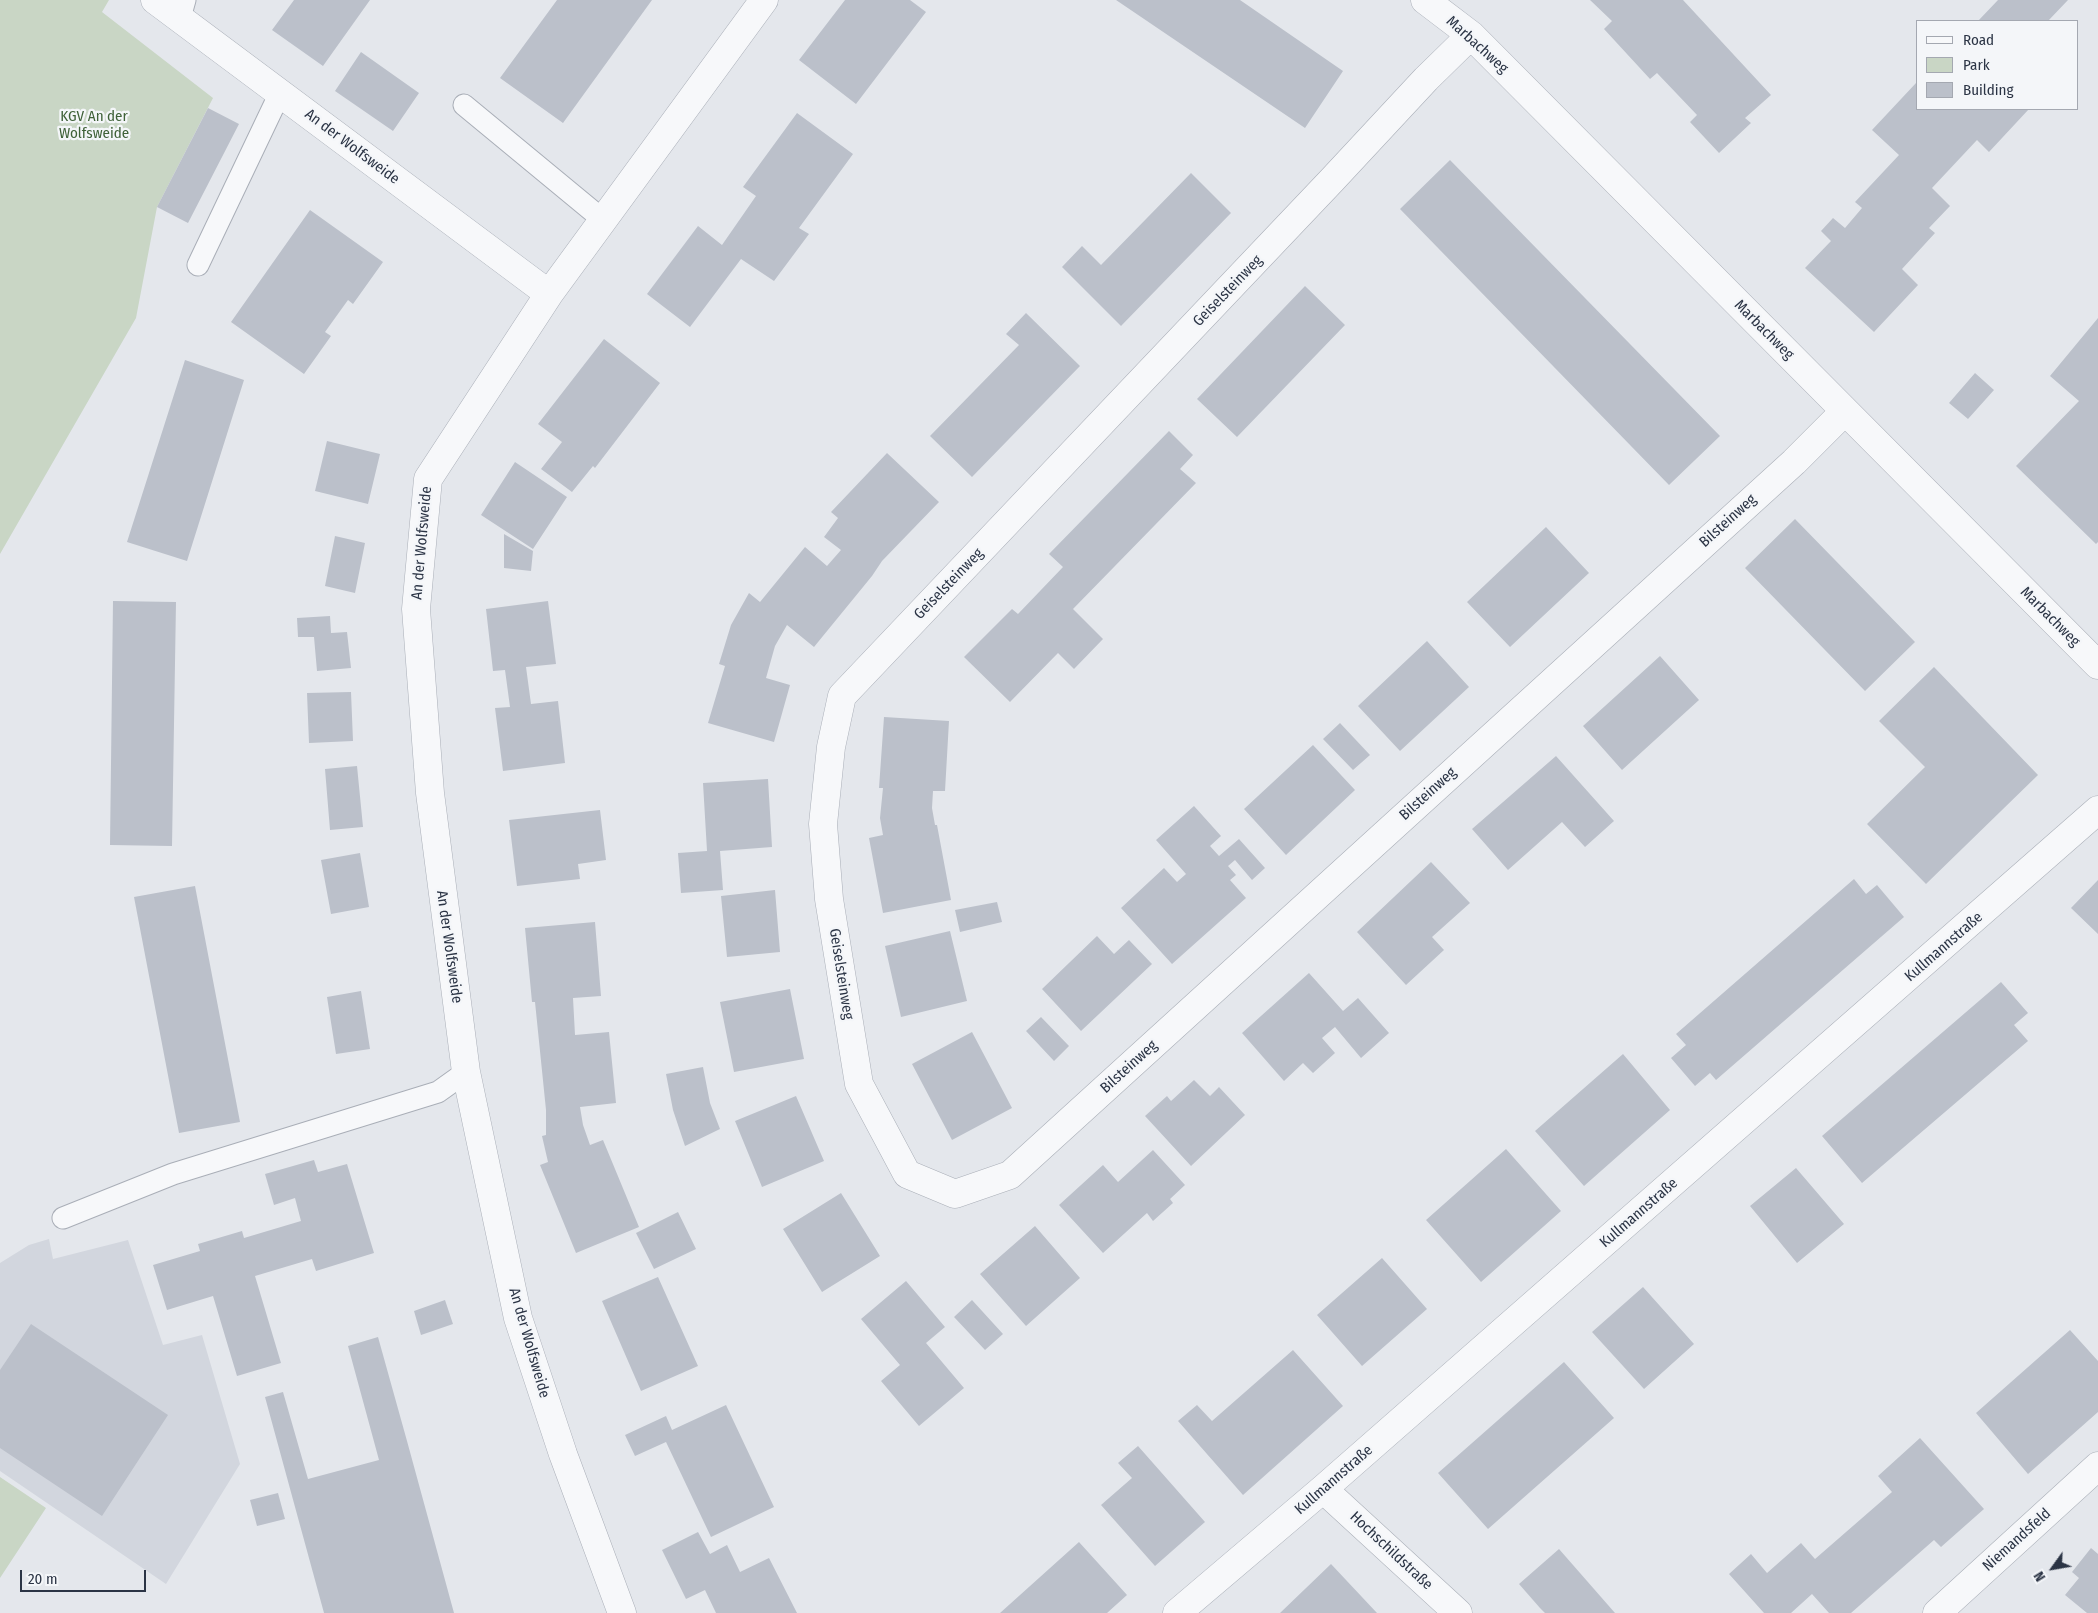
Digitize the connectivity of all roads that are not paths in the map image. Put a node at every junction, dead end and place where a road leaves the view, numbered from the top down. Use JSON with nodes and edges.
{"nodes":[{"id":1,"x":155,"y":0,"type":"edge"},
{"id":2,"x":764,"y":0,"type":"edge"},
{"id":3,"x":1426,"y":0,"type":"edge"},
{"id":4,"x":183,"y":9,"type":"edge"},
{"id":5,"x":1471,"y":35,"type":"junction"},
{"id":6,"x":280,"y":93,"type":"junction"},
{"id":7,"x":464,"y":105,"type":"dead end"},
{"id":8,"x":602,"y":220,"type":"junction"},
{"id":9,"x":198,"y":265,"type":"dead end"},
{"id":10,"x":549,"y":294,"type":"junction"},
{"id":11,"x":1845,"y":411,"type":"junction"},
{"id":12,"x":2098,"y":666,"type":"edge"},
{"id":13,"x":2098,"y":810,"type":"edge"},
{"id":14,"x":466,"y":1072,"type":"junction"},
{"id":15,"x":1010,"y":1175,"type":"joint"},
{"id":16,"x":63,"y":1218,"type":"dead end"},
{"id":17,"x":2098,"y":1466,"type":"edge"},
{"id":18,"x":1323,"y":1489,"type":"junction"},
{"id":19,"x":622,"y":1613,"type":"edge"},
{"id":20,"x":1177,"y":1613,"type":"edge"},
{"id":21,"x":1458,"y":1613,"type":"edge"},
{"id":22,"x":1937,"y":1613,"type":"edge"}],
"edges":[{"from":1,"to":4,"type":"street","name":"An der Wolfsweide"},
{"from":2,"to":8,"type":"street","name":"An der Wolfsweide"},
{"from":3,"to":5,"type":"street","name":"Marbachweg"},
{"from":4,"to":6,"type":"street","name":"An der Wolfsweide"},
{"from":5,"to":11,"type":"street","name":"Marbachweg"},
{"from":5,"to":15,"type":"street","name":"Geiselsteinweg"},
{"from":6,"to":9,"type":"lane"},
{"from":6,"to":10,"type":"street","name":"An der Wolfsweide"},
{"from":7,"to":8,"type":"lane"},
{"from":8,"to":10,"type":"street","name":"An der Wolfsweide"},
{"from":10,"to":14,"type":"street","name":"An der Wolfsweide"},
{"from":11,"to":12,"type":"street","name":"Marbachweg"},
{"from":11,"to":15,"type":"street","name":"Bilsteinweg"},
{"from":13,"to":18,"type":"street","name":"Kullmannstraße"},
{"from":14,"to":16,"type":"lane"},
{"from":14,"to":19,"type":"street","name":"An der Wolfsweide"},
{"from":17,"to":22,"type":"street","name":"Niemandsfeld"},
{"from":18,"to":20,"type":"street","name":"Kullmannstraße"},
{"from":18,"to":21,"type":"street","name":"Hochschildstraße"}]}
